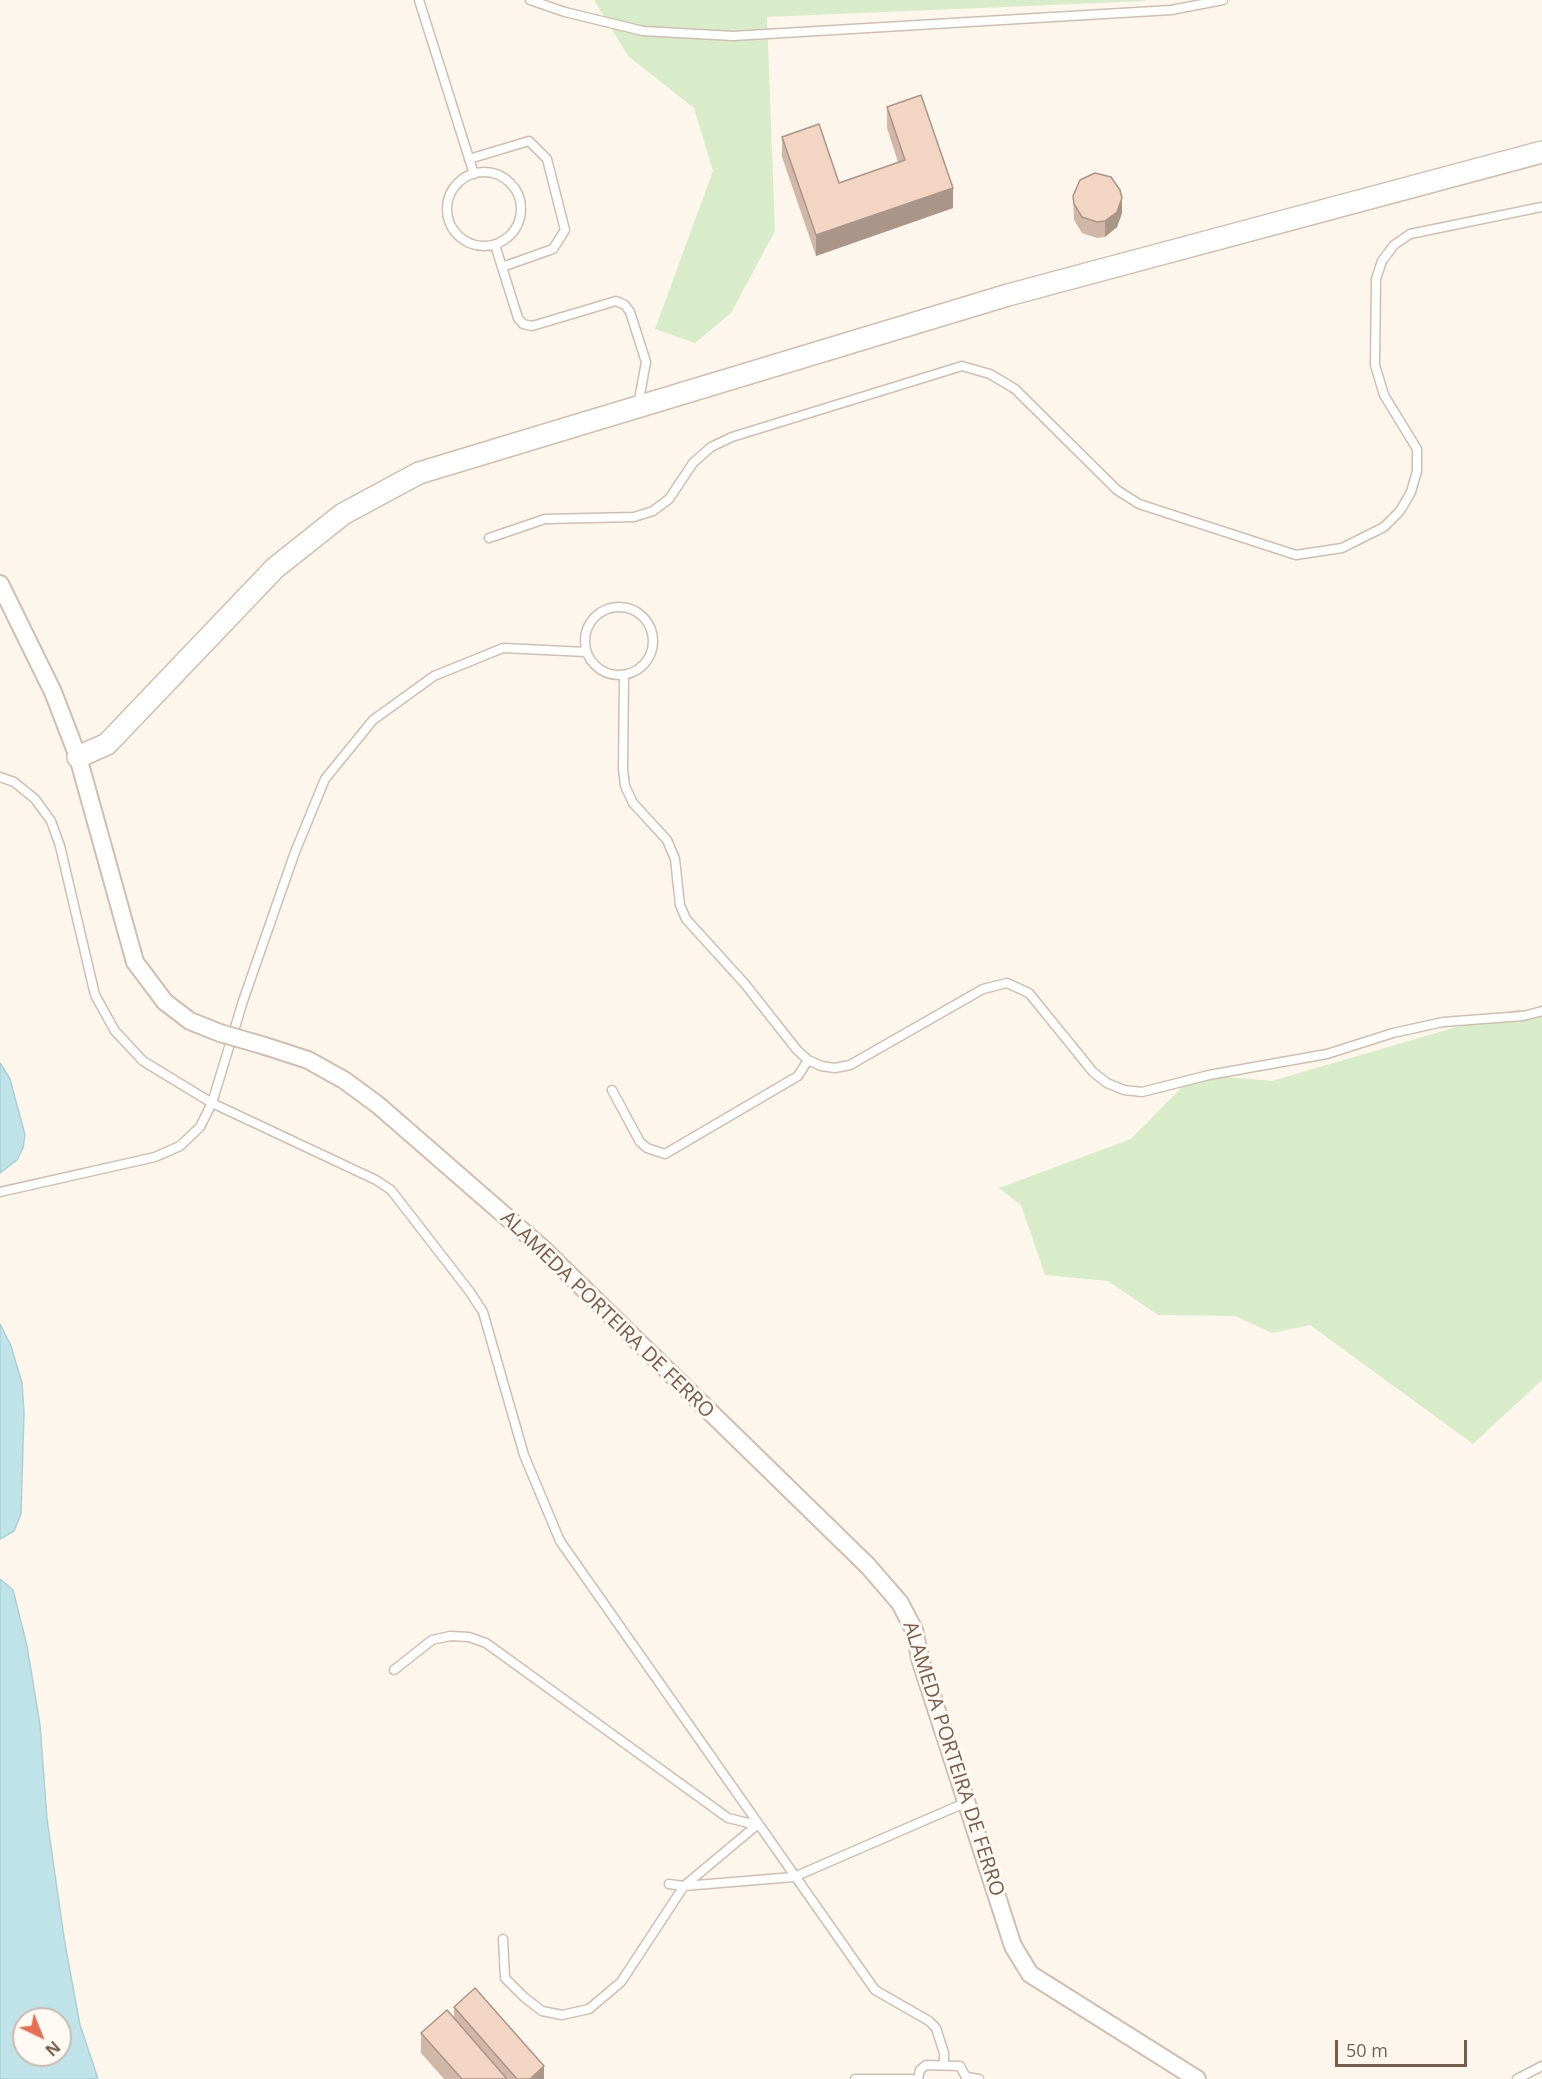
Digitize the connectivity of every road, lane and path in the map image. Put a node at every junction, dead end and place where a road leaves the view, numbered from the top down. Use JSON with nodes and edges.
{"nodes":[{"id":1,"x":419,"y":0,"type":"edge"},
{"id":2,"x":530,"y":0,"type":"edge"},
{"id":3,"x":1222,"y":0,"type":"edge"},
{"id":4,"x":1542,"y":152,"type":"edge"},
{"id":5,"x":469,"y":159,"type":"junction"},
{"id":6,"x":474,"y":174,"type":"junction"},
{"id":7,"x":1542,"y":207,"type":"edge"},
{"id":8,"x":495,"y":245,"type":"junction"},
{"id":9,"x":502,"y":267,"type":"junction"},
{"id":10,"x":638,"y":407,"type":"junction"},
{"id":11,"x":489,"y":538,"type":"dead end"},
{"id":12,"x":0,"y":584,"type":"edge"},
{"id":13,"x":586,"y":652,"type":"junction"},
{"id":14,"x":624,"y":675,"type":"junction"},
{"id":15,"x":78,"y":757,"type":"junction"},
{"id":16,"x":0,"y":777,"type":"edge"},
{"id":17,"x":1542,"y":1011,"type":"edge"},
{"id":18,"x":808,"y":1060,"type":"junction"},
{"id":19,"x":612,"y":1090,"type":"dead end"},
{"id":20,"x":212,"y":1103,"type":"junction"},
{"id":21,"x":0,"y":1192,"type":"edge"},
{"id":22,"x":394,"y":1670,"type":"dead end"},
{"id":23,"x":967,"y":1802,"type":"junction"},
{"id":24,"x":757,"y":1825,"type":"junction"},
{"id":25,"x":794,"y":1877,"type":"junction"},
{"id":26,"x":669,"y":1884,"type":"dead end"},
{"id":27,"x":684,"y":1886,"type":"junction"},
{"id":28,"x":503,"y":1939,"type":"dead end"},
{"id":29,"x":944,"y":2065,"type":"junction"},
{"id":30,"x":1542,"y":2066,"type":"edge"},
{"id":31,"x":967,"y":2078,"type":"edge"},
{"id":32,"x":855,"y":2079,"type":"edge"},
{"id":33,"x":918,"y":2079,"type":"edge"},
{"id":34,"x":979,"y":2079,"type":"edge"},
{"id":35,"x":1197,"y":2079,"type":"edge"},
{"id":36,"x":1517,"y":2079,"type":"edge"}],
"edges":[{"from":1,"to":5,"type":"lane"},
{"from":2,"to":3,"type":"lane"},
{"from":4,"to":10,"type":"street"},
{"from":5,"to":6,"type":"lane"},
{"from":5,"to":9,"type":"lane"},
{"from":6,"to":8,"type":"lane"},
{"from":6,"to":8,"type":"lane"},
{"from":7,"to":11,"type":"lane"},
{"from":8,"to":9,"type":"lane"},
{"from":9,"to":10,"type":"lane"},
{"from":10,"to":15,"type":"street"},
{"from":12,"to":15,"type":"street","name":"ALAMEDA PORTEIRA DE FERRO"},
{"from":13,"to":14,"type":"lane"},
{"from":13,"to":14,"type":"lane"},
{"from":13,"to":20,"type":"lane"},
{"from":14,"to":18,"type":"lane"},
{"from":15,"to":23,"type":"street","name":"ALAMEDA PORTEIRA DE FERRO","bridge":true},
{"from":16,"to":20,"type":"lane"},
{"from":17,"to":18,"type":"lane"},
{"from":18,"to":19,"type":"lane"},
{"from":20,"to":21,"type":"lane"},
{"from":20,"to":24,"type":"lane"},
{"from":22,"to":24,"type":"lane"},
{"from":23,"to":25,"type":"lane"},
{"from":23,"to":35,"type":"street","name":"ALAMEDA PORTEIRA DE FERRO"},
{"from":24,"to":25,"type":"lane"},
{"from":24,"to":27,"type":"lane"},
{"from":25,"to":27,"type":"lane"},
{"from":25,"to":29,"type":"lane"},
{"from":26,"to":27,"type":"lane"},
{"from":27,"to":28,"type":"lane"},
{"from":29,"to":31,"type":"lane"},
{"from":29,"to":33,"type":"lane"},
{"from":30,"to":36,"type":"lane"},
{"from":31,"to":34,"type":"lane"},
{"from":32,"to":33,"type":"lane"}]}
